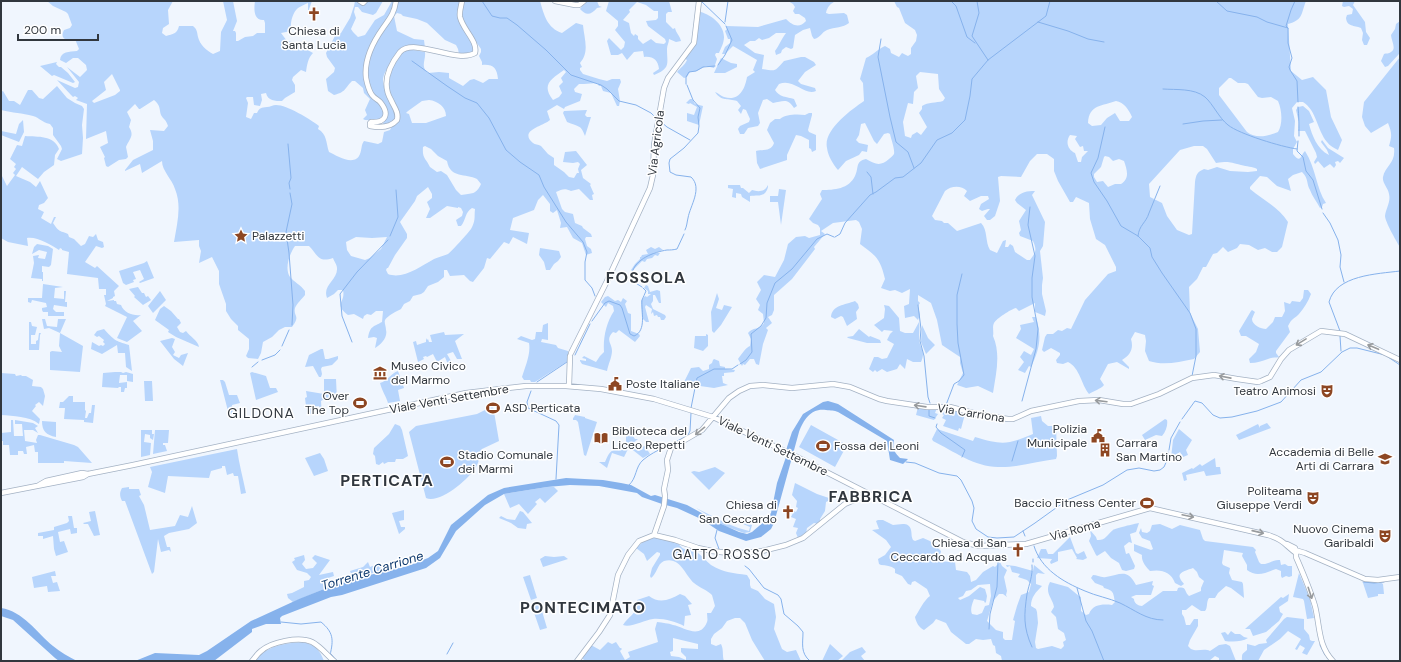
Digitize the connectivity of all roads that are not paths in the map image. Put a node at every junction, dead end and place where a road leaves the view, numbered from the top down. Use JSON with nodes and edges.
{"nodes":[{"id":1,"x":360,"y":1,"type":"edge"},
{"id":2,"x":365,"y":1,"type":"edge"},
{"id":3,"x":396,"y":1,"type":"edge"},
{"id":4,"x":462,"y":1,"type":"edge"},
{"id":5,"x":554,"y":1,"type":"edge"},
{"id":6,"x":584,"y":1,"type":"edge"},
{"id":7,"x":698,"y":3,"type":"edge"},
{"id":8,"x":1400,"y":360,"type":"edge"},
{"id":9,"x":569,"y":386,"type":"junction"},
{"id":10,"x":713,"y":417,"type":"junction"},
{"id":11,"x":865,"y":492,"type":"junction"},
{"id":12,"x":1,"y":493,"type":"edge"},
{"id":13,"x":875,"y":497,"type":"junction"},
{"id":14,"x":859,"y":498,"type":"junction"},
{"id":15,"x":654,"y":535,"type":"junction"},
{"id":16,"x":998,"y":546,"type":"joint"},
{"id":17,"x":1298,"y":552,"type":"junction"},
{"id":18,"x":1400,"y":577,"type":"edge"},
{"id":19,"x":333,"y":660,"type":"edge"},
{"id":20,"x":252,"y":661,"type":"edge"},
{"id":21,"x":576,"y":661,"type":"edge"},
{"id":22,"x":1334,"y":661,"type":"edge"}],
"edges":[{"from":1,"to":2,"type":"main road"},
{"from":3,"to":4,"type":"main road"},
{"from":5,"to":6,"type":"main road"},
{"from":7,"to":9,"type":"main road","name":"Via Agricola"},
{"from":8,"to":10,"type":"main road","name":"Via Carriona","one_way":true},
{"from":9,"to":10,"type":"main road","name":"Viale Venti Settembre"},
{"from":9,"to":12,"type":"main road","name":"Viale Venti Settembre"},
{"from":10,"to":11,"type":"main road","name":"Viale Venti Settembre"},
{"from":10,"to":15,"type":"main road","name":"Via Carriona","one_way":true},
{"from":11,"to":13,"type":"main road","name":"Viale Venti Settembre"},
{"from":11,"to":14,"type":"main road"},
{"from":13,"to":14,"type":"main road"},
{"from":13,"to":16,"type":"main road","name":"Viale Venti Settembre"},
{"from":14,"to":15,"type":"main road"},
{"from":15,"to":21,"type":"main road"},
{"from":16,"to":17,"type":"main road","name":"Via Roma","one_way":true},
{"from":17,"to":18,"type":"main road"},
{"from":17,"to":22,"type":"main road","one_way":true},
{"from":19,"to":20,"type":"main road"}]}
